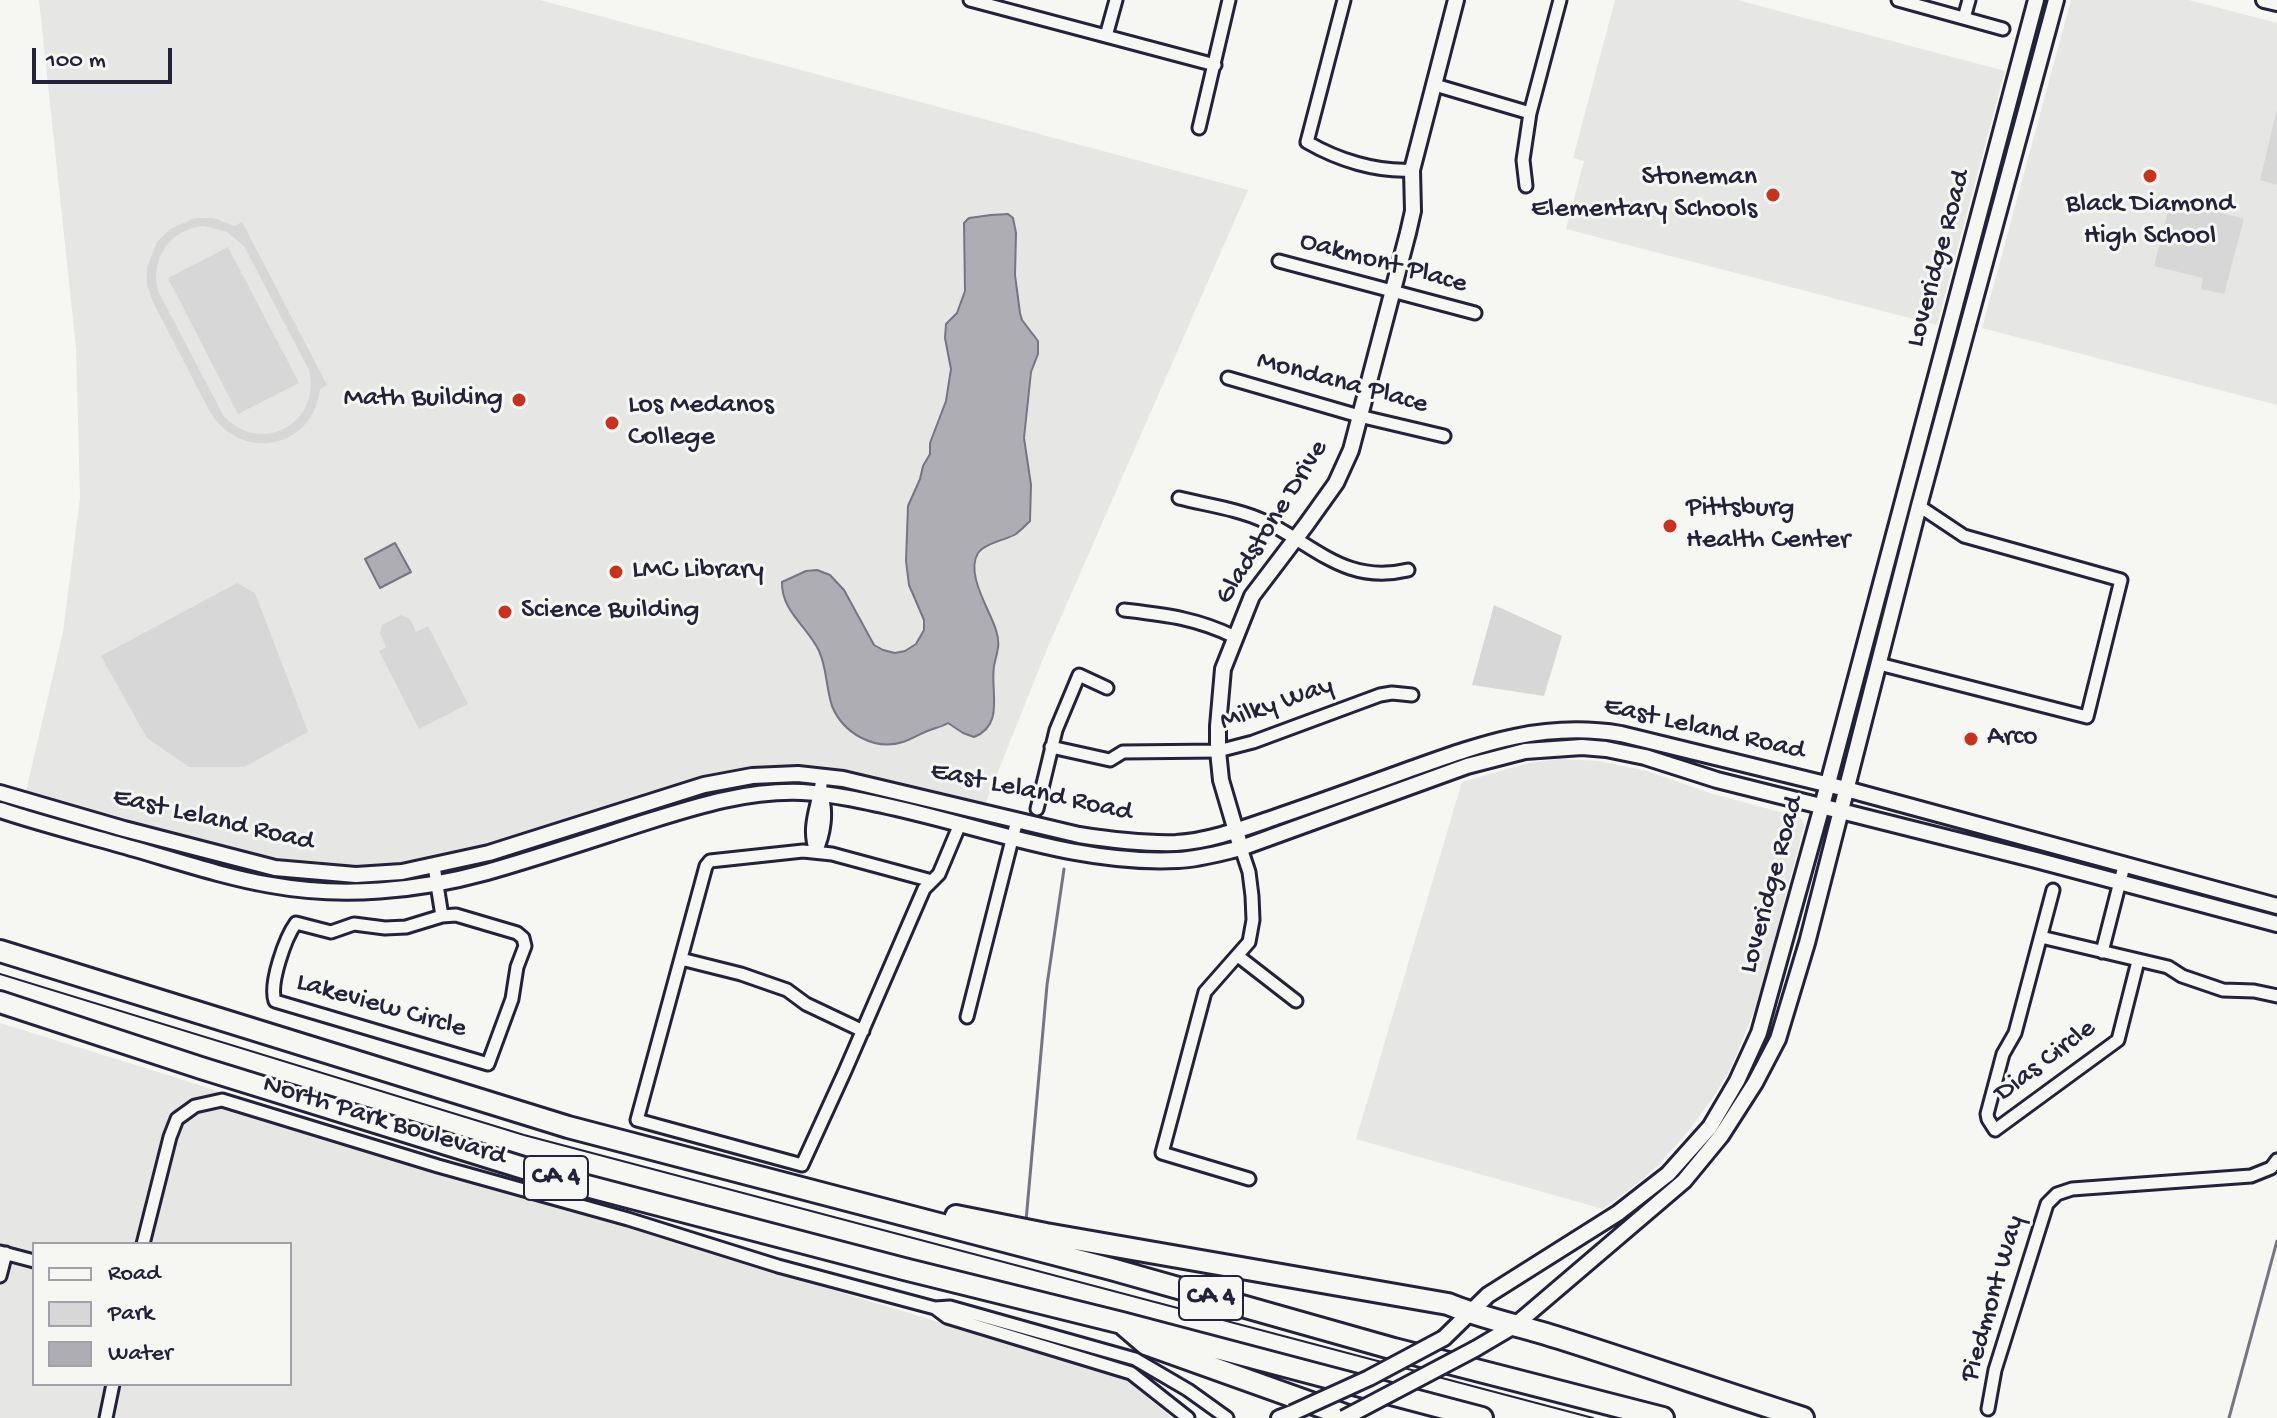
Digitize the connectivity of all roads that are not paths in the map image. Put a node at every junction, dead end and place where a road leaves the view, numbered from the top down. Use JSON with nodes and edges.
{"nodes":[{"id":1,"x":970,"y":0,"type":"edge"},
{"id":2,"x":1116,"y":0,"type":"edge"},
{"id":3,"x":1229,"y":0,"type":"edge"},
{"id":4,"x":1344,"y":0,"type":"edge"},
{"id":5,"x":1456,"y":0,"type":"edge"},
{"id":6,"x":1560,"y":0,"type":"edge"},
{"id":7,"x":1969,"y":0,"type":"edge"},
{"id":8,"x":2036,"y":0,"type":"edge"},
{"id":9,"x":2056,"y":0,"type":"edge"},
{"id":10,"x":2264,"y":0,"type":"edge"},
{"id":11,"x":1905,"y":1,"type":"edge"},
{"id":12,"x":2277,"y":3,"type":"edge"},
{"id":13,"x":1964,"y":18,"type":"junction"},
{"id":14,"x":2003,"y":29,"type":"dead end"},
{"id":15,"x":1106,"y":36,"type":"junction"},
{"id":16,"x":1215,"y":65,"type":"junction"},
{"id":17,"x":1435,"y":85,"type":"junction"},
{"id":18,"x":1530,"y":113,"type":"junction"},
{"id":19,"x":1199,"y":128,"type":"dead end"},
{"id":20,"x":1412,"y":170,"type":"junction"},
{"id":21,"x":1526,"y":186,"type":"dead end"},
{"id":22,"x":1279,"y":261,"type":"dead end"},
{"id":23,"x":1393,"y":292,"type":"junction"},
{"id":24,"x":1475,"y":313,"type":"dead end"},
{"id":25,"x":1937,"y":374,"type":"junction"},
{"id":26,"x":1228,"y":378,"type":"dead end"},
{"id":27,"x":1953,"y":386,"type":"junction"},
{"id":28,"x":1359,"y":416,"type":"junction"},
{"id":29,"x":1444,"y":436,"type":"dead end"},
{"id":30,"x":1179,"y":498,"type":"dead end"},
{"id":31,"x":1919,"y":506,"type":"junction"},
{"id":32,"x":1294,"y":540,"type":"junction"},
{"id":33,"x":1408,"y":570,"type":"dead end"},
{"id":34,"x":1124,"y":610,"type":"dead end"},
{"id":35,"x":1235,"y":637,"type":"junction"},
{"id":36,"x":1879,"y":664,"type":"junction"},
{"id":37,"x":1107,"y":688,"type":"dead end"},
{"id":38,"x":1412,"y":695,"type":"dead end"},
{"id":39,"x":1051,"y":747,"type":"junction"},
{"id":40,"x":1218,"y":751,"type":"junction"},
{"id":41,"x":822,"y":777,"type":"junction"},
{"id":42,"x":1827,"y":784,"type":"junction"},
{"id":43,"x":1846,"y":789,"type":"junction"},
{"id":44,"x":0,"y":793,"type":"edge"},
{"id":45,"x":821,"y":794,"type":"junction"},
{"id":46,"x":1822,"y":806,"type":"junction"},
{"id":47,"x":1037,"y":809,"type":"dead end"},
{"id":48,"x":1841,"y":811,"type":"junction"},
{"id":49,"x":5,"y":812,"type":"edge"},
{"id":50,"x":87,"y":818,"type":"junction"},
{"id":51,"x":1017,"y":820,"type":"junction"},
{"id":52,"x":960,"y":824,"type":"junction"},
{"id":53,"x":1236,"y":830,"type":"junction"},
{"id":54,"x":81,"y":834,"type":"junction"},
{"id":55,"x":1012,"y":838,"type":"junction"},
{"id":56,"x":1241,"y":848,"type":"junction"},
{"id":57,"x":816,"y":852,"type":"junction"},
{"id":58,"x":434,"y":866,"type":"junction"},
{"id":59,"x":2124,"y":866,"type":"junction"},
{"id":60,"x":932,"y":881,"type":"junction"},
{"id":61,"x":2119,"y":882,"type":"junction"},
{"id":62,"x":437,"y":884,"type":"junction"},
{"id":63,"x":2053,"y":890,"type":"dead end"},
{"id":64,"x":2277,"y":906,"type":"edge"},
{"id":65,"x":442,"y":916,"type":"junction"},
{"id":66,"x":2277,"y":924,"type":"edge"},
{"id":67,"x":2041,"y":937,"type":"junction"},
{"id":68,"x":0,"y":951,"type":"edge"},
{"id":69,"x":2102,"y":952,"type":"junction"},
{"id":70,"x":1238,"y":956,"type":"junction"},
{"id":71,"x":681,"y":959,"type":"junction"},
{"id":72,"x":2138,"y":961,"type":"junction"},
{"id":73,"x":2277,"y":996,"type":"edge"},
{"id":74,"x":1296,"y":1001,"type":"dead end"},
{"id":75,"x":0,"y":1002,"type":"edge"},
{"id":76,"x":967,"y":1017,"type":"dead end"},
{"id":77,"x":863,"y":1031,"type":"junction"},
{"id":78,"x":2277,"y":1160,"type":"edge"},
{"id":79,"x":1249,"y":1179,"type":"dead end"},
{"id":80,"x":780,"y":1183,"type":"junction"},
{"id":81,"x":144,"y":1242,"type":"edge"},
{"id":82,"x":3,"y":1253,"type":"edge"},
{"id":83,"x":32,"y":1260,"type":"edge"},
{"id":84,"x":0,"y":1276,"type":"edge"},
{"id":85,"x":935,"y":1308,"type":"junction"},
{"id":86,"x":1469,"y":1313,"type":"junction"},
{"id":87,"x":1122,"y":1323,"type":"junction"},
{"id":88,"x":1514,"y":1326,"type":"junction"},
{"id":89,"x":113,"y":1386,"type":"edge"},
{"id":90,"x":1988,"y":1409,"type":"dead end"},
{"id":91,"x":1285,"y":1416,"type":"edge"},
{"id":92,"x":106,"y":1418,"type":"edge"},
{"id":93,"x":1188,"y":1418,"type":"edge"},
{"id":94,"x":1227,"y":1418,"type":"edge"},
{"id":95,"x":1344,"y":1418,"type":"edge"},
{"id":96,"x":1353,"y":1418,"type":"edge"},
{"id":97,"x":1482,"y":1418,"type":"edge"},
{"id":98,"x":1663,"y":1418,"type":"edge"},
{"id":99,"x":1803,"y":1418,"type":"edge"}],
"edges":[{"from":1,"to":15,"type":"street"},
{"from":2,"to":15,"type":"street"},
{"from":3,"to":16,"type":"street"},
{"from":4,"to":20,"type":"street"},
{"from":5,"to":17,"type":"main road","name":"Gladstone Drive"},
{"from":6,"to":18,"type":"street"},
{"from":7,"to":13,"type":"street"},
{"from":8,"to":25,"type":"main road","name":"Loveridge Road"},
{"from":9,"to":27,"type":"main road","name":"Loveridge Road"},
{"from":10,"to":12,"type":"main road"},
{"from":11,"to":13,"type":"street"},
{"from":13,"to":14,"type":"street"},
{"from":15,"to":16,"type":"street"},
{"from":16,"to":19,"type":"street"},
{"from":17,"to":18,"type":"street"},
{"from":17,"to":20,"type":"main road","name":"Gladstone Drive"},
{"from":18,"to":21,"type":"street"},
{"from":20,"to":23,"type":"main road","name":"Gladstone Drive"},
{"from":22,"to":23,"type":"street","name":"Oakmont Place"},
{"from":23,"to":24,"type":"street","name":"Oakmont Place"},
{"from":23,"to":28,"type":"main road","name":"Gladstone Drive"},
{"from":25,"to":27,"type":"main road"},
{"from":25,"to":42,"type":"main road","name":"Loveridge Road"},
{"from":26,"to":28,"type":"street","name":"Mondana Place"},
{"from":27,"to":31,"type":"main road","name":"Loveridge Road"},
{"from":28,"to":29,"type":"street","name":"Mondana Place"},
{"from":28,"to":32,"type":"main road","name":"Gladstone Drive"},
{"from":30,"to":32,"type":"street"},
{"from":31,"to":36,"type":"main road","name":"Loveridge Road"},
{"from":31,"to":36,"type":"street"},
{"from":32,"to":33,"type":"street"},
{"from":32,"to":35,"type":"main road","name":"Gladstone Drive"},
{"from":34,"to":35,"type":"street"},
{"from":35,"to":40,"type":"main road","name":"Gladstone Drive"},
{"from":36,"to":43,"type":"main road","name":"Loveridge Road"},
{"from":37,"to":39,"type":"street"},
{"from":38,"to":40,"type":"street","name":"Milky Way"},
{"from":39,"to":40,"type":"street","name":"Milky Way"},
{"from":39,"to":47,"type":"street"},
{"from":40,"to":53,"type":"main road","name":"Gladstone Drive"},
{"from":41,"to":45,"type":"street"},
{"from":41,"to":51,"type":"main road","name":"East Leland Road"},
{"from":41,"to":58,"type":"main road","name":"East Leland Road"},
{"from":42,"to":43,"type":"main road","name":"East Leland Road"},
{"from":42,"to":46,"type":"main road","name":"Loveridge Road"},
{"from":42,"to":53,"type":"main road","name":"East Leland Road"},
{"from":43,"to":48,"type":"main road","name":"Loveridge Road"},
{"from":43,"to":59,"type":"main road","name":"East Leland Road"},
{"from":44,"to":50,"type":"main road","name":"East Leland Road"},
{"from":45,"to":52,"type":"main road","name":"East Leland Road"},
{"from":45,"to":57,"type":"street"},
{"from":45,"to":62,"type":"main road","name":"East Leland Road"},
{"from":46,"to":48,"type":"main road","name":"East Leland Road"},
{"from":46,"to":56,"type":"main road","name":"East Leland Road"},
{"from":46,"to":86,"type":"main road","name":"Loveridge Road"},
{"from":48,"to":61,"type":"main road","name":"East Leland Road"},
{"from":48,"to":88,"type":"main road","name":"Loveridge Road"},
{"from":49,"to":54,"type":"main road","name":"East Leland Road"},
{"from":50,"to":54,"type":"main road"},
{"from":50,"to":58,"type":"main road","name":"East Leland Road"},
{"from":51,"to":53,"type":"main road","name":"East Leland Road"},
{"from":51,"to":55,"type":"street"},
{"from":52,"to":55,"type":"main road","name":"East Leland Road"},
{"from":52,"to":60,"type":"street"},
{"from":53,"to":56,"type":"main road","name":"Gladstone Drive"},
{"from":54,"to":62,"type":"main road","name":"East Leland Road"},
{"from":55,"to":56,"type":"main road","name":"East Leland Road"},
{"from":55,"to":76,"type":"street"},
{"from":56,"to":70,"type":"street","name":"Gladstone Drive"},
{"from":57,"to":60,"type":"street"},
{"from":57,"to":71,"type":"street"},
{"from":58,"to":62,"type":"street"},
{"from":59,"to":61,"type":"street"},
{"from":59,"to":64,"type":"main road","name":"East Leland Road"},
{"from":60,"to":77,"type":"street"},
{"from":61,"to":66,"type":"main road","name":"East Leland Road"},
{"from":61,"to":69,"type":"street"},
{"from":62,"to":65,"type":"street"},
{"from":63,"to":67,"type":"street","name":"Dias Circle"},
{"from":65,"to":65,"type":"street","name":"Lakeview Circle"},
{"from":67,"to":69,"type":"street"},
{"from":67,"to":72,"type":"street","name":"Dias Circle"},
{"from":68,"to":80,"type":"highway","number":"CA 4"},
{"from":69,"to":72,"type":"street"},
{"from":70,"to":74,"type":"street"},
{"from":70,"to":79,"type":"street","name":"Gladstone Drive"},
{"from":71,"to":77,"type":"street"},
{"from":71,"to":77,"type":"street"},
{"from":72,"to":73,"type":"street"},
{"from":75,"to":87,"type":"highway","number":"CA 4"},
{"from":78,"to":90,"type":"street","name":"Piedmont Way"},
{"from":80,"to":86,"type":"highway"},
{"from":80,"to":98,"type":"highway","number":"CA 4"},
{"from":81,"to":85,"type":"street","name":"North Park Boulevard"},
{"from":82,"to":83,"type":"street"},
{"from":82,"to":84,"type":"street"},
{"from":85,"to":93,"type":"street","name":"North Park Boulevard"},
{"from":85,"to":94,"type":"street","name":"North Park Boulevard"},
{"from":86,"to":88,"type":"highway"},
{"from":86,"to":91,"type":"main road","name":"Loveridge Road","bridge":true},
{"from":87,"to":96,"type":"highway"},
{"from":87,"to":97,"type":"highway","number":"CA 4"},
{"from":88,"to":95,"type":"main road","name":"Loveridge Road","bridge":true},
{"from":88,"to":99,"type":"highway"},
{"from":89,"to":92,"type":"street"}]}
